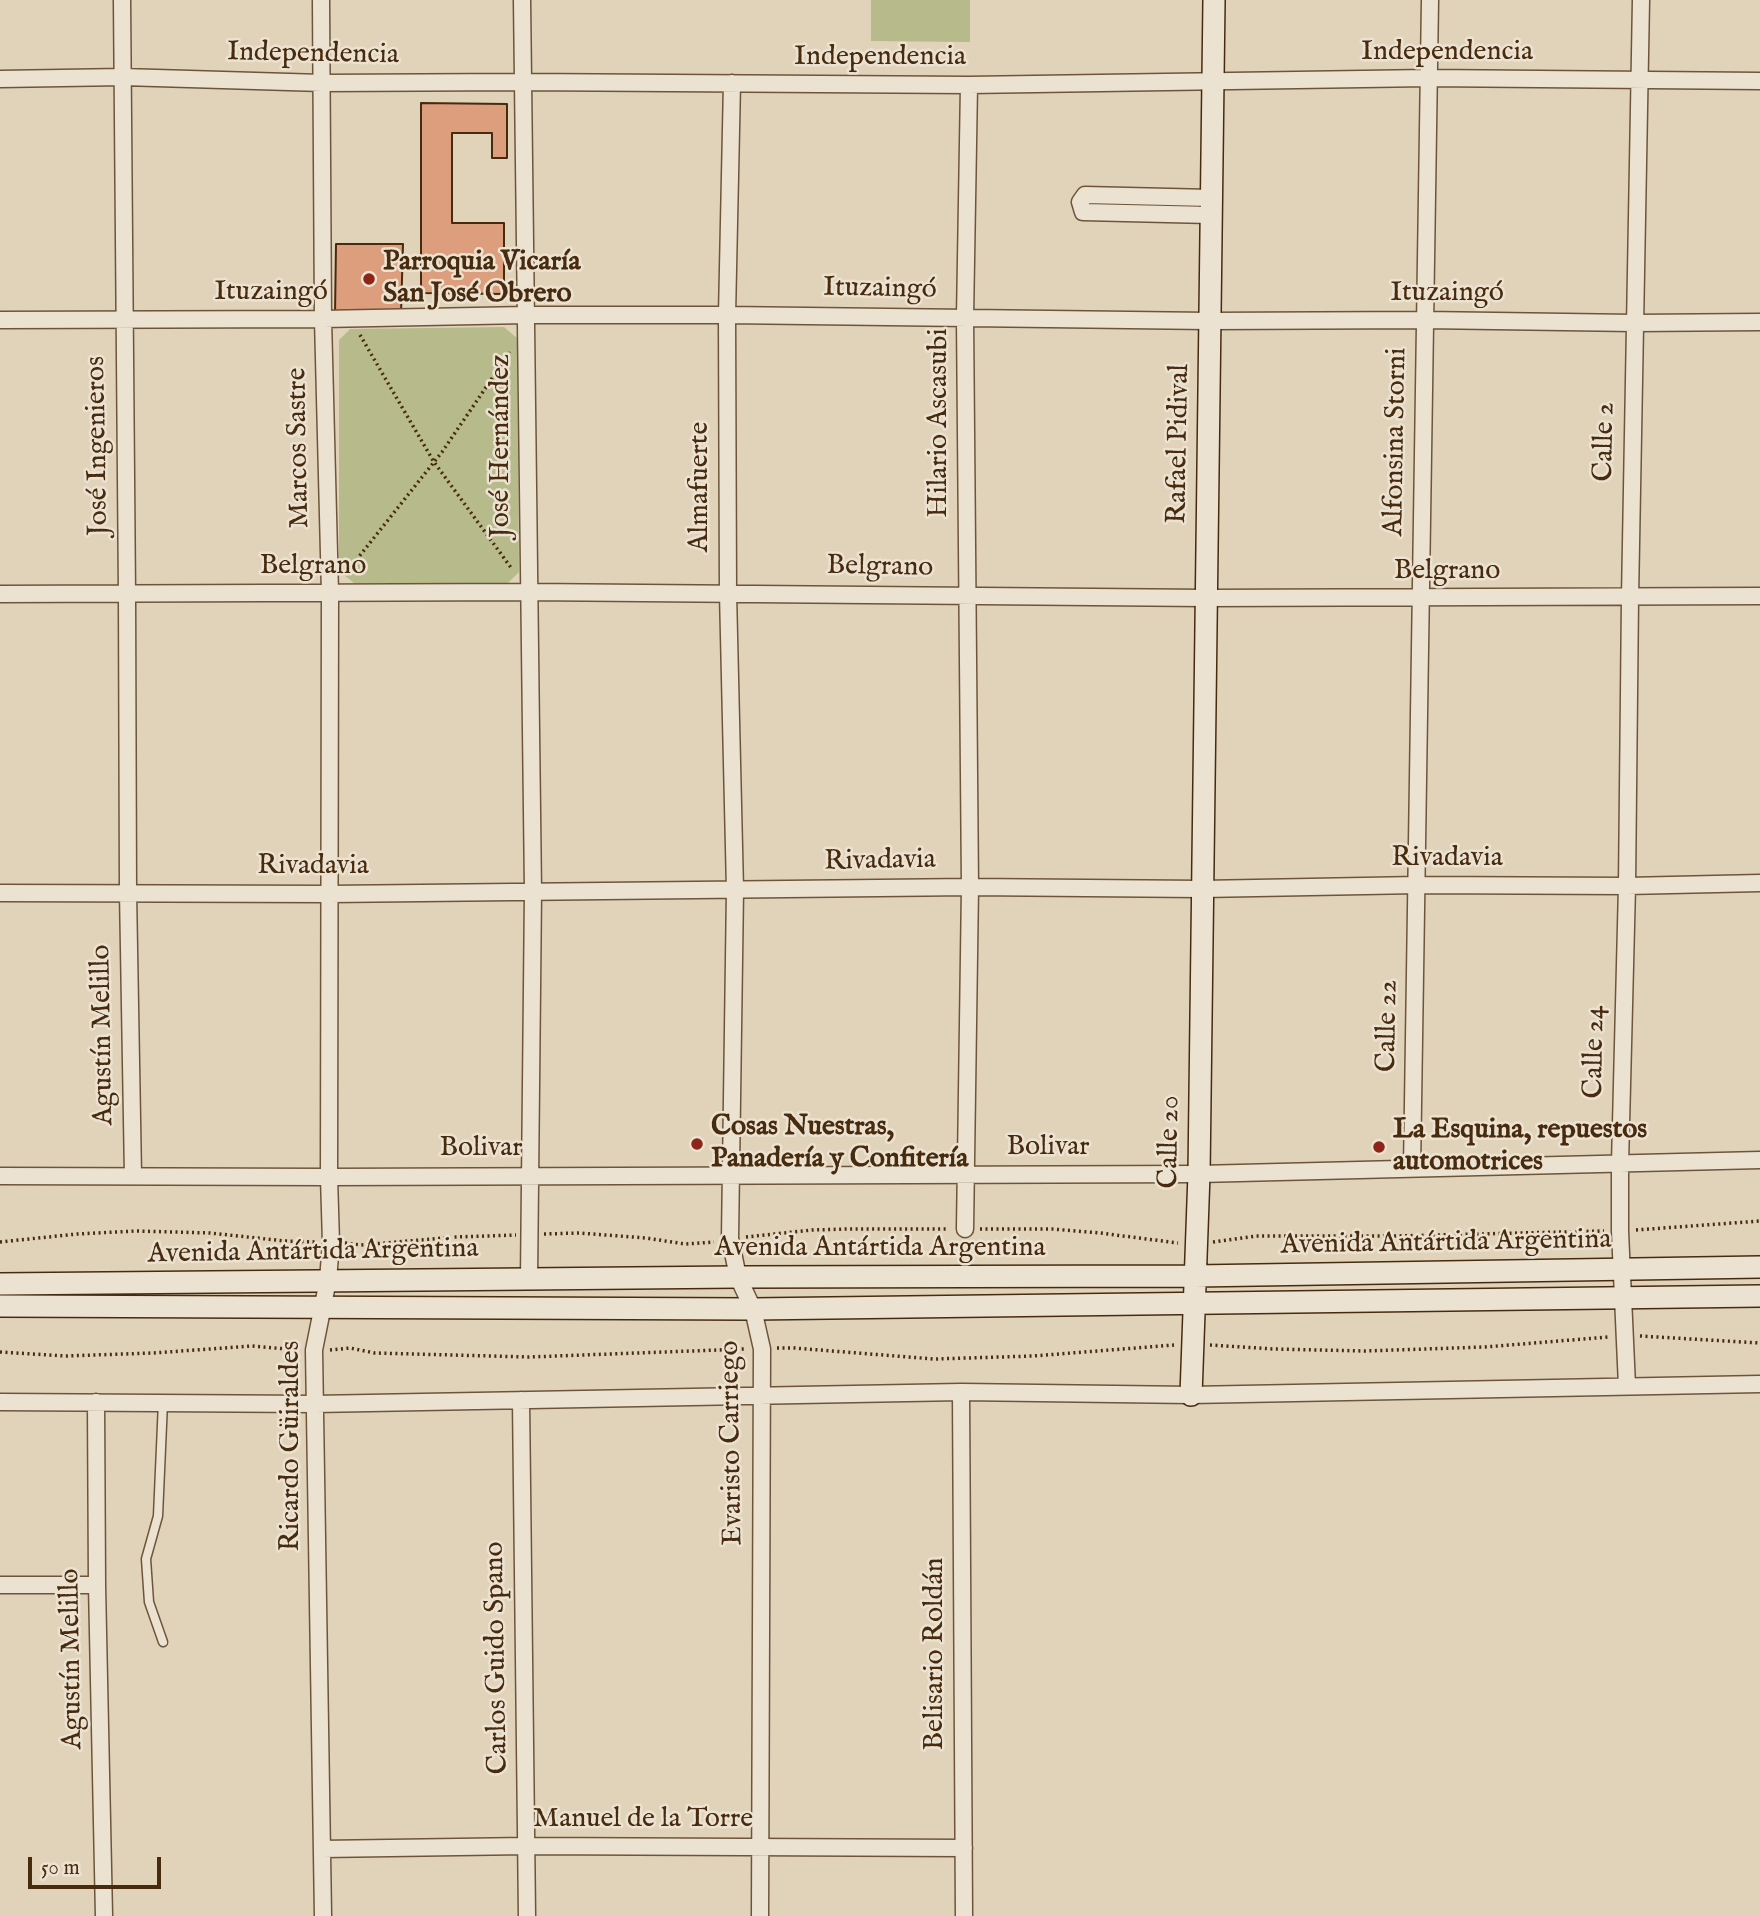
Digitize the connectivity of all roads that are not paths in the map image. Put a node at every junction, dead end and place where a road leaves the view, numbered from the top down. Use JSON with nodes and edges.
{"nodes":[{"id":1,"x":122,"y":0,"type":"edge"},
{"id":2,"x":321,"y":0,"type":"edge"},
{"id":3,"x":522,"y":0,"type":"edge"},
{"id":4,"x":1214,"y":0,"type":"edge"},
{"id":5,"x":1430,"y":0,"type":"edge"},
{"id":6,"x":1641,"y":0,"type":"edge"},
{"id":7,"x":123,"y":78,"type":"junction"},
{"id":8,"x":1428,"y":78,"type":"junction"},
{"id":9,"x":0,"y":79,"type":"edge"},
{"id":10,"x":1639,"y":79,"type":"junction"},
{"id":11,"x":1760,"y":81,"type":"edge"},
{"id":12,"x":523,"y":82,"type":"junction"},
{"id":13,"x":1212,"y":82,"type":"junction"},
{"id":14,"x":322,"y":83,"type":"junction"},
{"id":15,"x":732,"y":83,"type":"junction"},
{"id":16,"x":968,"y":85,"type":"junction"},
{"id":17,"x":1211,"y":206,"type":"junction"},
{"id":18,"x":727,"y":315,"type":"junction"},
{"id":19,"x":965,"y":318,"type":"junction"},
{"id":20,"x":124,"y":319,"type":"junction"},
{"id":21,"x":323,"y":319,"type":"junction"},
{"id":22,"x":0,"y":320,"type":"edge"},
{"id":23,"x":1425,"y":320,"type":"junction"},
{"id":24,"x":527,"y":321,"type":"junction"},
{"id":25,"x":1209,"y":321,"type":"junction"},
{"id":26,"x":1760,"y":322,"type":"edge"},
{"id":27,"x":1634,"y":323,"type":"junction"},
{"id":28,"x":529,"y":592,"type":"junction"},
{"id":29,"x":330,"y":593,"type":"junction"},
{"id":30,"x":728,"y":593,"type":"junction"},
{"id":31,"x":0,"y":594,"type":"edge"},
{"id":32,"x":127,"y":595,"type":"junction"},
{"id":33,"x":968,"y":596,"type":"junction"},
{"id":34,"x":1760,"y":596,"type":"edge"},
{"id":35,"x":1206,"y":598,"type":"junction"},
{"id":36,"x":1420,"y":598,"type":"junction"},
{"id":37,"x":1630,"y":598,"type":"junction"},
{"id":38,"x":1760,"y":883,"type":"edge"},
{"id":39,"x":1418,"y":885,"type":"junction"},
{"id":40,"x":1627,"y":886,"type":"junction"},
{"id":41,"x":970,"y":887,"type":"junction"},
{"id":42,"x":1202,"y":889,"type":"junction"},
{"id":43,"x":735,"y":890,"type":"junction"},
{"id":44,"x":533,"y":891,"type":"junction"},
{"id":45,"x":0,"y":892,"type":"edge"},
{"id":46,"x":128,"y":892,"type":"junction"},
{"id":47,"x":330,"y":894,"type":"junction"},
{"id":48,"x":1760,"y":1160,"type":"edge"},
{"id":49,"x":1620,"y":1164,"type":"junction"},
{"id":50,"x":1412,"y":1168,"type":"junction"},
{"id":51,"x":1199,"y":1174,"type":"junction"},
{"id":52,"x":530,"y":1175,"type":"junction"},
{"id":53,"x":730,"y":1175,"type":"junction"},
{"id":54,"x":967,"y":1175,"type":"junction"},
{"id":55,"x":0,"y":1176,"type":"edge"},
{"id":56,"x":133,"y":1176,"type":"junction"},
{"id":57,"x":329,"y":1177,"type":"junction"},
{"id":58,"x":965,"y":1229,"type":"road end"},
{"id":59,"x":1760,"y":1267,"type":"edge"},
{"id":60,"x":1622,"y":1269,"type":"junction"},
{"id":61,"x":1195,"y":1276,"type":"junction"},
{"id":62,"x":738,"y":1277,"type":"junction"},
{"id":63,"x":528,"y":1279,"type":"junction"},
{"id":64,"x":328,"y":1280,"type":"junction"},
{"id":65,"x":0,"y":1284,"type":"edge"},
{"id":66,"x":1760,"y":1296,"type":"edge"},
{"id":67,"x":1623,"y":1299,"type":"junction"},
{"id":68,"x":1194,"y":1302,"type":"junction"},
{"id":69,"x":0,"y":1306,"type":"edge"},
{"id":70,"x":323,"y":1306,"type":"junction"},
{"id":71,"x":753,"y":1309,"type":"junction"},
{"id":72,"x":1760,"y":1384,"type":"edge"},
{"id":73,"x":1627,"y":1387,"type":"junction"},
{"id":74,"x":961,"y":1392,"type":"junction"},
{"id":75,"x":1191,"y":1395,"type":"junction"},
{"id":76,"x":762,"y":1396,"type":"junction"},
{"id":77,"x":521,"y":1400,"type":"junction"},
{"id":78,"x":0,"y":1402,"type":"edge"},
{"id":79,"x":96,"y":1402,"type":"junction"},
{"id":80,"x":163,"y":1402,"type":"junction"},
{"id":81,"x":315,"y":1404,"type":"junction"},
{"id":82,"x":0,"y":1585,"type":"edge"},
{"id":83,"x":97,"y":1585,"type":"junction"},
{"id":84,"x":163,"y":1643,"type":"dead end"},
{"id":85,"x":526,"y":1846,"type":"junction"},
{"id":86,"x":759,"y":1846,"type":"junction"},
{"id":87,"x":964,"y":1848,"type":"junction"},
{"id":88,"x":322,"y":1849,"type":"junction"},
{"id":89,"x":104,"y":1916,"type":"edge"},
{"id":90,"x":323,"y":1916,"type":"edge"},
{"id":91,"x":527,"y":1916,"type":"edge"},
{"id":92,"x":760,"y":1916,"type":"edge"},
{"id":93,"x":964,"y":1916,"type":"edge"}],
"edges":[{"from":1,"to":7,"type":"street","name":"José Ingenieros"},
{"from":2,"to":14,"type":"street","name":"Marcos Sastre"},
{"from":3,"to":12,"type":"street","name":"José Hernández"},
{"from":4,"to":13,"type":"main road","name":"Rafael Pidival"},
{"from":5,"to":8,"type":"street","name":"Alfonsina Storni"},
{"from":6,"to":10,"type":"street","name":"Calle 2"},
{"from":7,"to":9,"type":"street","name":"Independencia"},
{"from":7,"to":14,"type":"street","name":"Independencia"},
{"from":7,"to":20,"type":"street","name":"José Ingenieros"},
{"from":8,"to":10,"type":"street","name":"Independencia"},
{"from":8,"to":13,"type":"street","name":"Independencia"},
{"from":8,"to":23,"type":"street","name":"Alfonsina Storni"},
{"from":10,"to":11,"type":"street","name":"Independencia"},
{"from":10,"to":27,"type":"street","name":"Calle 2"},
{"from":12,"to":14,"type":"street","name":"Independencia"},
{"from":12,"to":15,"type":"street","name":"Independencia"},
{"from":12,"to":24,"type":"street","name":"José Hernández"},
{"from":13,"to":16,"type":"street","name":"Independencia"},
{"from":13,"to":17,"type":"main road","name":"Rafael Pidival"},
{"from":14,"to":21,"type":"street","name":"Marcos Sastre"},
{"from":15,"to":16,"type":"street","name":"Independencia"},
{"from":15,"to":18,"type":"street","name":"Almafuerte"},
{"from":16,"to":19,"type":"street","name":"Hilario Ascasubi"},
{"from":17,"to":17,"type":"street"},
{"from":17,"to":25,"type":"main road","name":"Rafael Pidival"},
{"from":18,"to":19,"type":"street","name":"Ituzaingó"},
{"from":18,"to":24,"type":"street","name":"Ituzaingó"},
{"from":18,"to":30,"type":"street","name":"Almafuerte"},
{"from":19,"to":25,"type":"street","name":"Ituzaingó"},
{"from":19,"to":33,"type":"street","name":"Hilario Ascasubi"},
{"from":20,"to":21,"type":"street","name":"Ituzaingó"},
{"from":20,"to":22,"type":"street","name":"Ituzaingó"},
{"from":20,"to":32,"type":"street","name":"José Ingenieros"},
{"from":21,"to":24,"type":"street","name":"Ituzaingó"},
{"from":21,"to":29,"type":"street","name":"Marcos Sastre"},
{"from":23,"to":25,"type":"street","name":"Ituzaingó"},
{"from":23,"to":27,"type":"street","name":"Ituzaingó"},
{"from":23,"to":36,"type":"street","name":"Alfonsina Storni"},
{"from":24,"to":28,"type":"street","name":"José Hernández"},
{"from":25,"to":35,"type":"main road","name":"Rafael Pidival"},
{"from":26,"to":27,"type":"street","name":"Ituzaingó"},
{"from":27,"to":37,"type":"street","name":"Calle 2"},
{"from":28,"to":29,"type":"street","name":"Belgrano"},
{"from":28,"to":30,"type":"street","name":"Belgrano"},
{"from":28,"to":44,"type":"street","name":"José Hernández"},
{"from":29,"to":32,"type":"street","name":"Belgrano"},
{"from":29,"to":47,"type":"street","name":"Marcos Sastre"},
{"from":30,"to":33,"type":"street","name":"Belgrano"},
{"from":30,"to":43,"type":"street","name":"Almafuerte"},
{"from":31,"to":32,"type":"street","name":"Belgrano"},
{"from":32,"to":46,"type":"street","name":"José Ingenieros"},
{"from":33,"to":35,"type":"street","name":"Belgrano"},
{"from":33,"to":41,"type":"street","name":"Hilario Ascasubi"},
{"from":34,"to":37,"type":"street","name":"Belgrano"},
{"from":35,"to":36,"type":"street","name":"Belgrano"},
{"from":35,"to":42,"type":"main road","name":"Rafael Pidival"},
{"from":36,"to":37,"type":"street","name":"Belgrano"},
{"from":36,"to":39,"type":"street","name":"Alfonsina Storni"},
{"from":37,"to":40,"type":"street","name":"Calle 2"},
{"from":38,"to":40,"type":"street","name":"Rivadavia"},
{"from":39,"to":40,"type":"street","name":"Rivadavia"},
{"from":39,"to":42,"type":"street","name":"Rivadavia"},
{"from":39,"to":50,"type":"street","name":"Calle 22"},
{"from":40,"to":49,"type":"street","name":"Calle 24"},
{"from":41,"to":42,"type":"street","name":"Rivadavia"},
{"from":41,"to":43,"type":"street","name":"Rivadavia"},
{"from":41,"to":54,"type":"street"},
{"from":42,"to":51,"type":"main road","name":"Calle 20"},
{"from":43,"to":44,"type":"street","name":"Rivadavia"},
{"from":43,"to":53,"type":"street","name":"Evaristo Carriego"},
{"from":44,"to":47,"type":"street","name":"Rivadavia"},
{"from":44,"to":52,"type":"street"},
{"from":45,"to":46,"type":"street","name":"Rivadavia"},
{"from":46,"to":47,"type":"street","name":"Rivadavia"},
{"from":46,"to":56,"type":"street","name":"Agustín Melillo"},
{"from":47,"to":57,"type":"street","name":"Ricardo Güiraldes"},
{"from":48,"to":49,"type":"street","name":"Bolivar"},
{"from":49,"to":50,"type":"street","name":"Bolivar"},
{"from":49,"to":60,"type":"street","name":"Calle 24"},
{"from":50,"to":51,"type":"street","name":"Bolivar"},
{"from":51,"to":54,"type":"street","name":"Bolivar"},
{"from":51,"to":61,"type":"main road","name":"Calle 20"},
{"from":52,"to":53,"type":"street","name":"Bolivar"},
{"from":52,"to":57,"type":"street","name":"Bolivar"},
{"from":52,"to":63,"type":"street"},
{"from":53,"to":54,"type":"street","name":"Bolivar"},
{"from":53,"to":62,"type":"street","name":"Evaristo Carriego"},
{"from":54,"to":58,"type":"street"},
{"from":55,"to":56,"type":"street","name":"Bolivar"},
{"from":56,"to":57,"type":"street","name":"Bolivar"},
{"from":57,"to":64,"type":"street","name":"Ricardo Güiraldes"},
{"from":59,"to":60,"type":"main road","name":"Avenida Antártida Argentina"},
{"from":60,"to":61,"type":"main road","name":"Avenida Antártida Argentina"},
{"from":60,"to":67,"type":"street","name":"Calle 24"},
{"from":61,"to":62,"type":"main road","name":"Avenida Antártida Argentina"},
{"from":61,"to":68,"type":"main road","name":"Calle 20"},
{"from":62,"to":63,"type":"main road","name":"Avenida Antártida Argentina"},
{"from":62,"to":71,"type":"street","name":"Evaristo Carriego"},
{"from":63,"to":64,"type":"main road","name":"Avenida Antártida Argentina"},
{"from":64,"to":65,"type":"main road","name":"Avenida Antártida Argentina"},
{"from":64,"to":70,"type":"street","name":"Ricardo Güiraldes"},
{"from":66,"to":67,"type":"main road","name":"Avenida Antártida Argentina"},
{"from":67,"to":68,"type":"main road","name":"Avenida Antártida Argentina"},
{"from":67,"to":73,"type":"street","name":"Calle 24"},
{"from":68,"to":71,"type":"main road","name":"Avenida Antártida Argentina"},
{"from":68,"to":75,"type":"main road","name":"Calle 20"},
{"from":69,"to":70,"type":"main road","name":"Avenida Antártida Argentina"},
{"from":70,"to":71,"type":"main road","name":"Avenida Antártida Argentina"},
{"from":70,"to":81,"type":"street","name":"Ricardo Güiraldes"},
{"from":71,"to":76,"type":"street","name":"Evaristo Carriego"},
{"from":72,"to":73,"type":"street"},
{"from":73,"to":75,"type":"street"},
{"from":74,"to":75,"type":"street"},
{"from":74,"to":76,"type":"street"},
{"from":74,"to":87,"type":"street","name":"Belisario Roldán"},
{"from":76,"to":77,"type":"street"},
{"from":76,"to":86,"type":"street","name":"Evaristo Carriego"},
{"from":77,"to":81,"type":"street"},
{"from":77,"to":85,"type":"street","name":"Carlos Guido Spano"},
{"from":78,"to":79,"type":"street"},
{"from":79,"to":80,"type":"street"},
{"from":79,"to":83,"type":"street","name":"Agustín Melillo"},
{"from":80,"to":81,"type":"street"},
{"from":80,"to":84,"type":"lane"},
{"from":81,"to":88,"type":"street","name":"Ricardo Güiraldes"},
{"from":82,"to":83,"type":"street"},
{"from":83,"to":89,"type":"street","name":"Agustín Melillo"},
{"from":85,"to":86,"type":"street","name":"Manuel de la Torre"},
{"from":85,"to":88,"type":"street","name":"Manuel de la Torre"},
{"from":85,"to":91,"type":"street","name":"Carlos Guido Spano"},
{"from":86,"to":87,"type":"street","name":"Manuel de la Torre"},
{"from":86,"to":92,"type":"street","name":"Evaristo Carriego"},
{"from":87,"to":93,"type":"street","name":"Belisario Roldán"},
{"from":88,"to":90,"type":"street","name":"Ricardo Güiraldes"}]}
